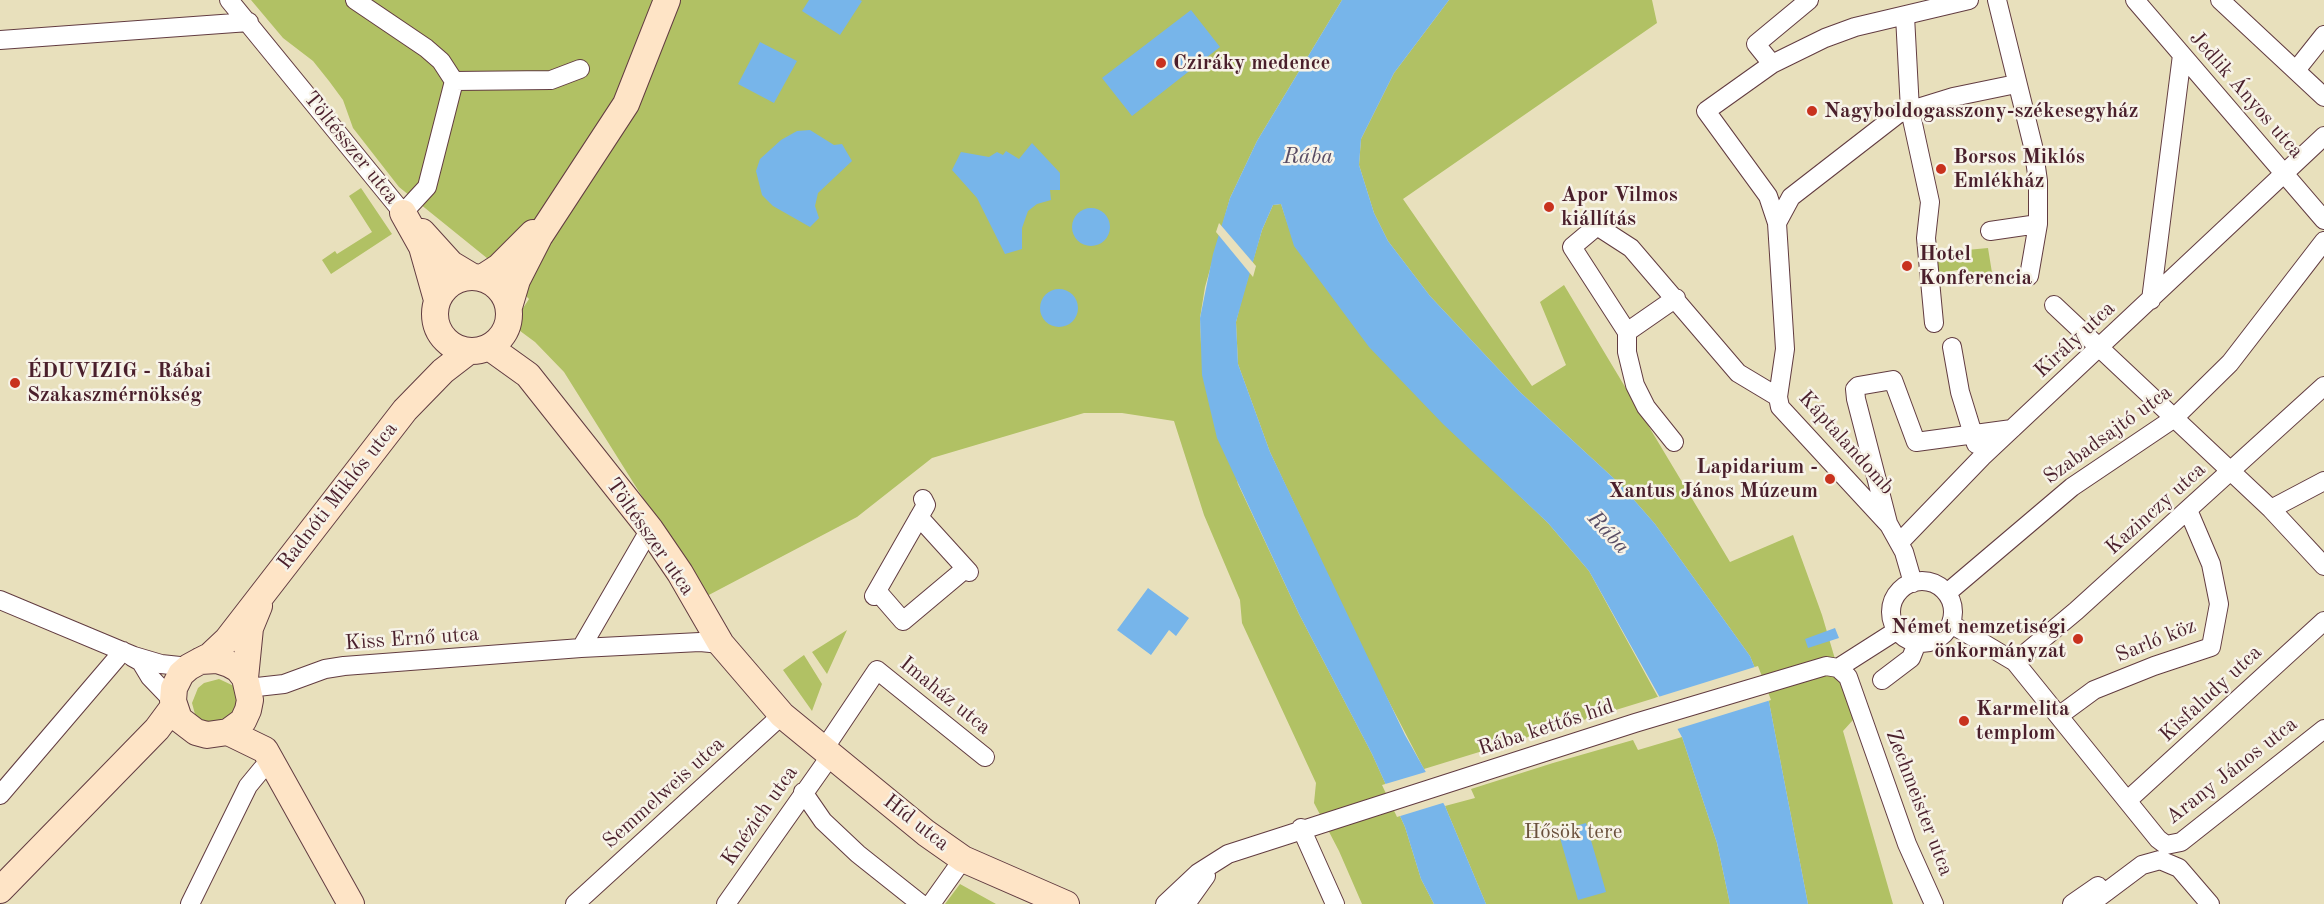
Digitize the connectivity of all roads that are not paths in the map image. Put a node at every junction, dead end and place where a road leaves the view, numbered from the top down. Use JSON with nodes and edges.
{"nodes":[{"id":1,"x":229,"y":0,"type":"edge"},
{"id":2,"x":355,"y":0,"type":"edge"},
{"id":3,"x":667,"y":0,"type":"edge"},
{"id":4,"x":1809,"y":0,"type":"edge"},
{"id":5,"x":1969,"y":0,"type":"edge"},
{"id":6,"x":1997,"y":0,"type":"edge"},
{"id":7,"x":2134,"y":0,"type":"edge"},
{"id":8,"x":2220,"y":0,"type":"edge"},
{"id":9,"x":1905,"y":15,"type":"junction"},
{"id":10,"x":249,"y":22,"type":"junction"},
{"id":11,"x":2324,"y":35,"type":"edge"},
{"id":12,"x":0,"y":40,"type":"edge"},
{"id":13,"x":2182,"y":55,"type":"junction"},
{"id":14,"x":1772,"y":64,"type":"junction"},
{"id":15,"x":580,"y":69,"type":"dead end"},
{"id":16,"x":2297,"y":69,"type":"junction"},
{"id":17,"x":454,"y":81,"type":"junction"},
{"id":18,"x":2016,"y":84,"type":"junction"},
{"id":19,"x":2324,"y":97,"type":"edge"},
{"id":20,"x":1910,"y":110,"type":"junction"},
{"id":21,"x":2324,"y":136,"type":"edge"},
{"id":22,"x":2284,"y":174,"type":"junction"},
{"id":23,"x":557,"y":207,"type":"junction"},
{"id":24,"x":403,"y":213,"type":"junction"},
{"id":25,"x":2324,"y":220,"type":"edge"},
{"id":26,"x":1777,"y":223,"type":"junction"},
{"id":27,"x":2038,"y":224,"type":"junction"},
{"id":28,"x":1990,"y":231,"type":"dead end"},
{"id":29,"x":2324,"y":241,"type":"edge"},
{"id":30,"x":2029,"y":276,"type":"dead end"},
{"id":31,"x":477,"y":277,"type":"junction"},
{"id":32,"x":1676,"y":298,"type":"junction"},
{"id":33,"x":2151,"y":300,"type":"junction"},
{"id":34,"x":2054,"y":305,"type":"dead end"},
{"id":35,"x":509,"y":310,"type":"junction"},
{"id":36,"x":436,"y":311,"type":"junction"},
{"id":37,"x":1934,"y":323,"type":"dead end"},
{"id":38,"x":1627,"y":332,"type":"junction"},
{"id":39,"x":1952,"y":347,"type":"dead end"},
{"id":40,"x":479,"y":349,"type":"junction"},
{"id":41,"x":2099,"y":349,"type":"junction"},
{"id":42,"x":2324,"y":386,"type":"edge"},
{"id":43,"x":538,"y":389,"type":"junction"},
{"id":44,"x":1778,"y":397,"type":"junction"},
{"id":45,"x":405,"y":410,"type":"junction"},
{"id":46,"x":2173,"y":419,"type":"junction"},
{"id":47,"x":2012,"y":429,"type":"junction"},
{"id":48,"x":1971,"y":435,"type":"junction"},
{"id":49,"x":1674,"y":442,"type":"dead end"},
{"id":50,"x":1982,"y":457,"type":"junction"},
{"id":51,"x":2231,"y":471,"type":"junction"},
{"id":52,"x":2324,"y":481,"type":"edge"},
{"id":53,"x":922,"y":499,"type":"dead end"},
{"id":54,"x":2271,"y":509,"type":"junction"},
{"id":55,"x":2188,"y":510,"type":"junction"},
{"id":56,"x":920,"y":517,"type":"junction"},
{"id":57,"x":1889,"y":525,"type":"junction"},
{"id":58,"x":650,"y":529,"type":"junction"},
{"id":59,"x":1900,"y":542,"type":"junction"},
{"id":60,"x":2324,"y":566,"type":"edge"},
{"id":61,"x":271,"y":581,"type":"junction"},
{"id":62,"x":1913,"y":582,"type":"junction"},
{"id":63,"x":1947,"y":593,"type":"junction"},
{"id":64,"x":0,"y":600,"type":"edge"},
{"id":65,"x":2324,"y":621,"type":"edge"},
{"id":66,"x":1890,"y":623,"type":"junction"},
{"id":67,"x":1951,"y":624,"type":"junction"},
{"id":68,"x":721,"y":644,"type":"junction"},
{"id":69,"x":1917,"y":644,"type":"junction"},
{"id":70,"x":581,"y":648,"type":"junction"},
{"id":71,"x":123,"y":651,"type":"junction"},
{"id":72,"x":2015,"y":662,"type":"junction"},
{"id":73,"x":194,"y":664,"type":"junction"},
{"id":74,"x":1838,"y":668,"type":"junction"},
{"id":75,"x":877,"y":670,"type":"joint"},
{"id":76,"x":1882,"y":680,"type":"dead end"},
{"id":77,"x":247,"y":683,"type":"junction"},
{"id":78,"x":174,"y":704,"type":"junction"},
{"id":79,"x":782,"y":715,"type":"junction"},
{"id":80,"x":2060,"y":715,"type":"junction"},
{"id":81,"x":2324,"y":729,"type":"edge"},
{"id":82,"x":218,"y":734,"type":"junction"},
{"id":83,"x":827,"y":752,"type":"junction"},
{"id":84,"x":985,"y":757,"type":"dead end"},
{"id":85,"x":274,"y":766,"type":"junction"},
{"id":86,"x":95,"y":791,"type":"junction"},
{"id":87,"x":803,"y":792,"type":"junction"},
{"id":88,"x":0,"y":795,"type":"edge"},
{"id":89,"x":2128,"y":800,"type":"junction"},
{"id":90,"x":1305,"y":827,"type":"junction"},
{"id":91,"x":2163,"y":849,"type":"junction"},
{"id":92,"x":963,"y":859,"type":"junction"},
{"id":93,"x":1216,"y":862,"type":"junction"},
{"id":94,"x":0,"y":890,"type":"edge"},
{"id":95,"x":190,"y":904,"type":"edge"},
{"id":96,"x":351,"y":904,"type":"edge"},
{"id":97,"x":575,"y":904,"type":"edge"},
{"id":98,"x":726,"y":904,"type":"edge"},
{"id":99,"x":921,"y":904,"type":"edge"},
{"id":100,"x":931,"y":904,"type":"edge"},
{"id":101,"x":1064,"y":904,"type":"edge"},
{"id":102,"x":1165,"y":904,"type":"edge"},
{"id":103,"x":1186,"y":904,"type":"edge"},
{"id":104,"x":1335,"y":904,"type":"edge"},
{"id":105,"x":1934,"y":904,"type":"edge"},
{"id":106,"x":2072,"y":904,"type":"edge"},
{"id":107,"x":2090,"y":904,"type":"edge"},
{"id":108,"x":2210,"y":904,"type":"edge"}],
"edges":[{"from":1,"to":10,"type":"street","name":"Töltésszer utca"},
{"from":2,"to":17,"type":"street"},
{"from":3,"to":23,"type":"street"},
{"from":4,"to":14,"type":"street"},
{"from":5,"to":9,"type":"street"},
{"from":6,"to":18,"type":"street"},
{"from":7,"to":13,"type":"street","name":"Jedlik Ányos utca"},
{"from":8,"to":16,"type":"street"},
{"from":9,"to":14,"type":"street"},
{"from":9,"to":20,"type":"street"},
{"from":10,"to":12,"type":"street"},
{"from":10,"to":24,"type":"street","name":"Töltésszer utca"},
{"from":11,"to":16,"type":"street"},
{"from":13,"to":22,"type":"street","name":"Jedlik Ányos utca"},
{"from":13,"to":33,"type":"street"},
{"from":14,"to":26,"type":"street","name":"Káptalandomb"},
{"from":15,"to":17,"type":"street"},
{"from":16,"to":19,"type":"street"},
{"from":17,"to":24,"type":"street","name":"Töltésszer utca"},
{"from":18,"to":20,"type":"street"},
{"from":18,"to":27,"type":"street"},
{"from":20,"to":26,"type":"street"},
{"from":20,"to":37,"type":"street"},
{"from":21,"to":22,"type":"street","name":"Király utca"},
{"from":22,"to":25,"type":"street","name":"Jedlik Ányos utca"},
{"from":22,"to":33,"type":"street","name":"Király utca"},
{"from":23,"to":31,"type":"street"},
{"from":23,"to":35,"type":"street"},
{"from":24,"to":31,"type":"street"},
{"from":24,"to":36,"type":"street"},
{"from":26,"to":44,"type":"street","name":"Káptalandomb"},
{"from":27,"to":28,"type":"street"},
{"from":27,"to":30,"type":"street"},
{"from":29,"to":46,"type":"street","name":"Szabadsajtó utca"},
{"from":31,"to":35,"type":"street"},
{"from":31,"to":36,"type":"street"},
{"from":32,"to":38,"type":"street"},
{"from":32,"to":38,"type":"street"},
{"from":32,"to":44,"type":"street"},
{"from":33,"to":41,"type":"street","name":"Király utca"},
{"from":34,"to":41,"type":"street"},
{"from":35,"to":40,"type":"street"},
{"from":35,"to":43,"type":"street","name":"Töltésszer utca"},
{"from":36,"to":40,"type":"street"},
{"from":36,"to":45,"type":"street","name":"Radnóti Miklós utca"},
{"from":38,"to":49,"type":"street"},
{"from":39,"to":48,"type":"street"},
{"from":40,"to":43,"type":"street","name":"Töltésszer utca"},
{"from":40,"to":45,"type":"street","name":"Radnóti Miklós utca"},
{"from":41,"to":46,"type":"street"},
{"from":41,"to":47,"type":"street","name":"Király utca"},
{"from":42,"to":51,"type":"street","name":"Kazinczy utca"},
{"from":43,"to":58,"type":"street","name":"Töltésszer utca"},
{"from":44,"to":57,"type":"street","name":"Káptalandomb"},
{"from":45,"to":61,"type":"street","name":"Radnóti Miklós utca"},
{"from":46,"to":51,"type":"street"},
{"from":46,"to":63,"type":"street","name":"Szabadsajtó utca"},
{"from":47,"to":48,"type":"street"},
{"from":47,"to":50,"type":"street","name":"Király utca"},
{"from":48,"to":50,"type":"street"},
{"from":48,"to":57,"type":"street"},
{"from":50,"to":59,"type":"street","name":"Király utca"},
{"from":51,"to":54,"type":"street"},
{"from":51,"to":55,"type":"street","name":"Kazinczy utca"},
{"from":52,"to":54,"type":"street"},
{"from":53,"to":56,"type":"street"},
{"from":54,"to":60,"type":"street"},
{"from":55,"to":72,"type":"street","name":"Kazinczy utca"},
{"from":55,"to":80,"type":"street","name":"Sarló köz"},
{"from":56,"to":56,"type":"street"},
{"from":57,"to":59,"type":"street","name":"Káptalandomb"},
{"from":58,"to":68,"type":"street","name":"Töltésszer utca"},
{"from":58,"to":70,"type":"street"},
{"from":59,"to":62,"type":"street","name":"Káptalandomb"},
{"from":61,"to":73,"type":"street","name":"Radnóti Miklós utca"},
{"from":61,"to":77,"type":"street","name":"Radnóti Miklós utca"},
{"from":62,"to":63,"type":"street"},
{"from":62,"to":66,"type":"street"},
{"from":63,"to":67,"type":"street"},
{"from":64,"to":71,"type":"street"},
{"from":65,"to":89,"type":"street","name":"Kisfaludy utca"},
{"from":66,"to":69,"type":"street"},
{"from":66,"to":74,"type":"street"},
{"from":67,"to":69,"type":"street"},
{"from":67,"to":72,"type":"street"},
{"from":68,"to":70,"type":"street","name":"Kiss Ernő utca"},
{"from":68,"to":79,"type":"street","name":"Töltésszer utca"},
{"from":69,"to":76,"type":"street"},
{"from":70,"to":77,"type":"street","name":"Kiss Ernő utca"},
{"from":71,"to":73,"type":"street"},
{"from":71,"to":78,"type":"street"},
{"from":71,"to":88,"type":"street"},
{"from":72,"to":80,"type":"street"},
{"from":73,"to":77,"type":"street"},
{"from":73,"to":78,"type":"street"},
{"from":74,"to":90,"type":"street","name":"Rába kettős híd"},
{"from":74,"to":105,"type":"street","name":"Zechmeister utca"},
{"from":75,"to":83,"type":"street","name":"Knézich utca"},
{"from":75,"to":84,"type":"street","name":"Imaház utca"},
{"from":77,"to":82,"type":"street"},
{"from":78,"to":82,"type":"street"},
{"from":78,"to":86,"type":"street"},
{"from":79,"to":83,"type":"street","name":"Híd utca"},
{"from":79,"to":97,"type":"street","name":"Semmelweis utca"},
{"from":80,"to":89,"type":"street"},
{"from":81,"to":91,"type":"street","name":"Arany János utca"},
{"from":82,"to":85,"type":"street"},
{"from":82,"to":86,"type":"street"},
{"from":83,"to":87,"type":"street","name":"Knézich utca"},
{"from":83,"to":92,"type":"street","name":"Híd utca"},
{"from":85,"to":95,"type":"street"},
{"from":85,"to":96,"type":"street"},
{"from":86,"to":94,"type":"street"},
{"from":87,"to":98,"type":"street","name":"Knézich utca"},
{"from":87,"to":99,"type":"street"},
{"from":89,"to":91,"type":"street"},
{"from":90,"to":93,"type":"street","name":"Rába kettős híd"},
{"from":90,"to":104,"type":"street"},
{"from":91,"to":106,"type":"street"},
{"from":91,"to":107,"type":"street"},
{"from":91,"to":108,"type":"street"},
{"from":92,"to":100,"type":"street"},
{"from":92,"to":101,"type":"street","name":"Híd utca"},
{"from":93,"to":102,"type":"street","name":"Rába kettős híd"},
{"from":93,"to":103,"type":"street"}]}
